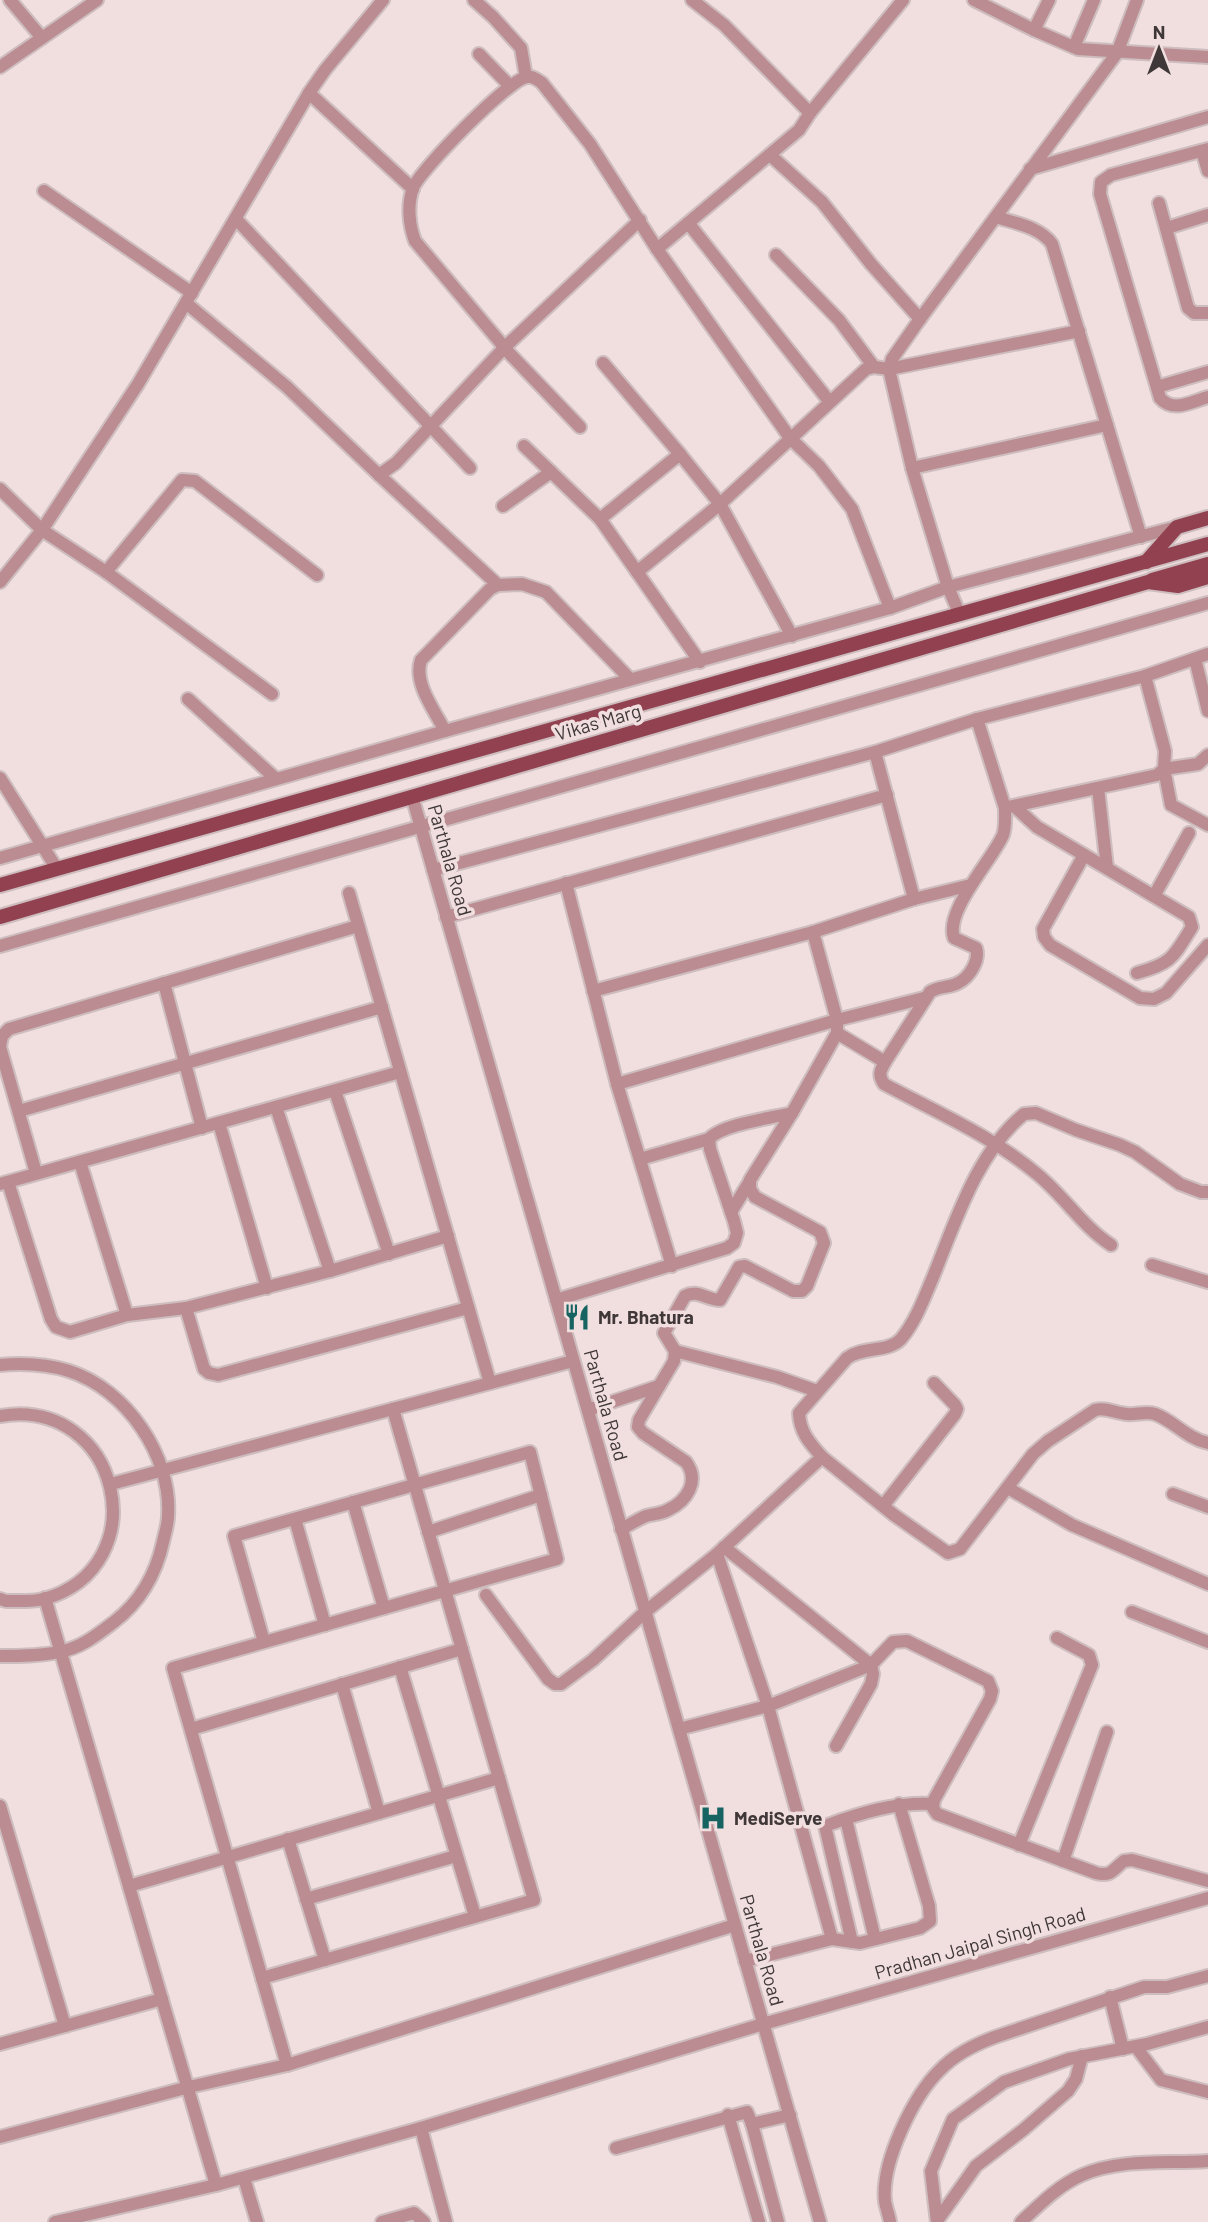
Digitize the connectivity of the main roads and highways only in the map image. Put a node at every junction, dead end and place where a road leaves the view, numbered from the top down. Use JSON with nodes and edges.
{"nodes":[{"id":1,"x":1208,"y":518,"type":"edge"},
{"id":2,"x":1208,"y":544,"type":"edge"},
{"id":3,"x":1146,"y":563,"type":"junction"},
{"id":4,"x":1208,"y":564,"type":"edge"},
{"id":5,"x":1208,"y":578,"type":"edge"},
{"id":6,"x":1149,"y":582,"type":"junction"},
{"id":7,"x":0,"y":885,"type":"edge"},
{"id":8,"x":0,"y":917,"type":"edge"}],
"edges":[{"from":1,"to":3,"type":"main road"},
{"from":2,"to":3,"type":"main road","name":"Vikas Marg"},
{"from":3,"to":7,"type":"main road","name":"Vikas Marg"},
{"from":4,"to":6,"type":"main road"},
{"from":5,"to":6,"type":"main road","name":"Vikas Marg"},
{"from":6,"to":8,"type":"main road","name":"Vikas Marg"}]}
